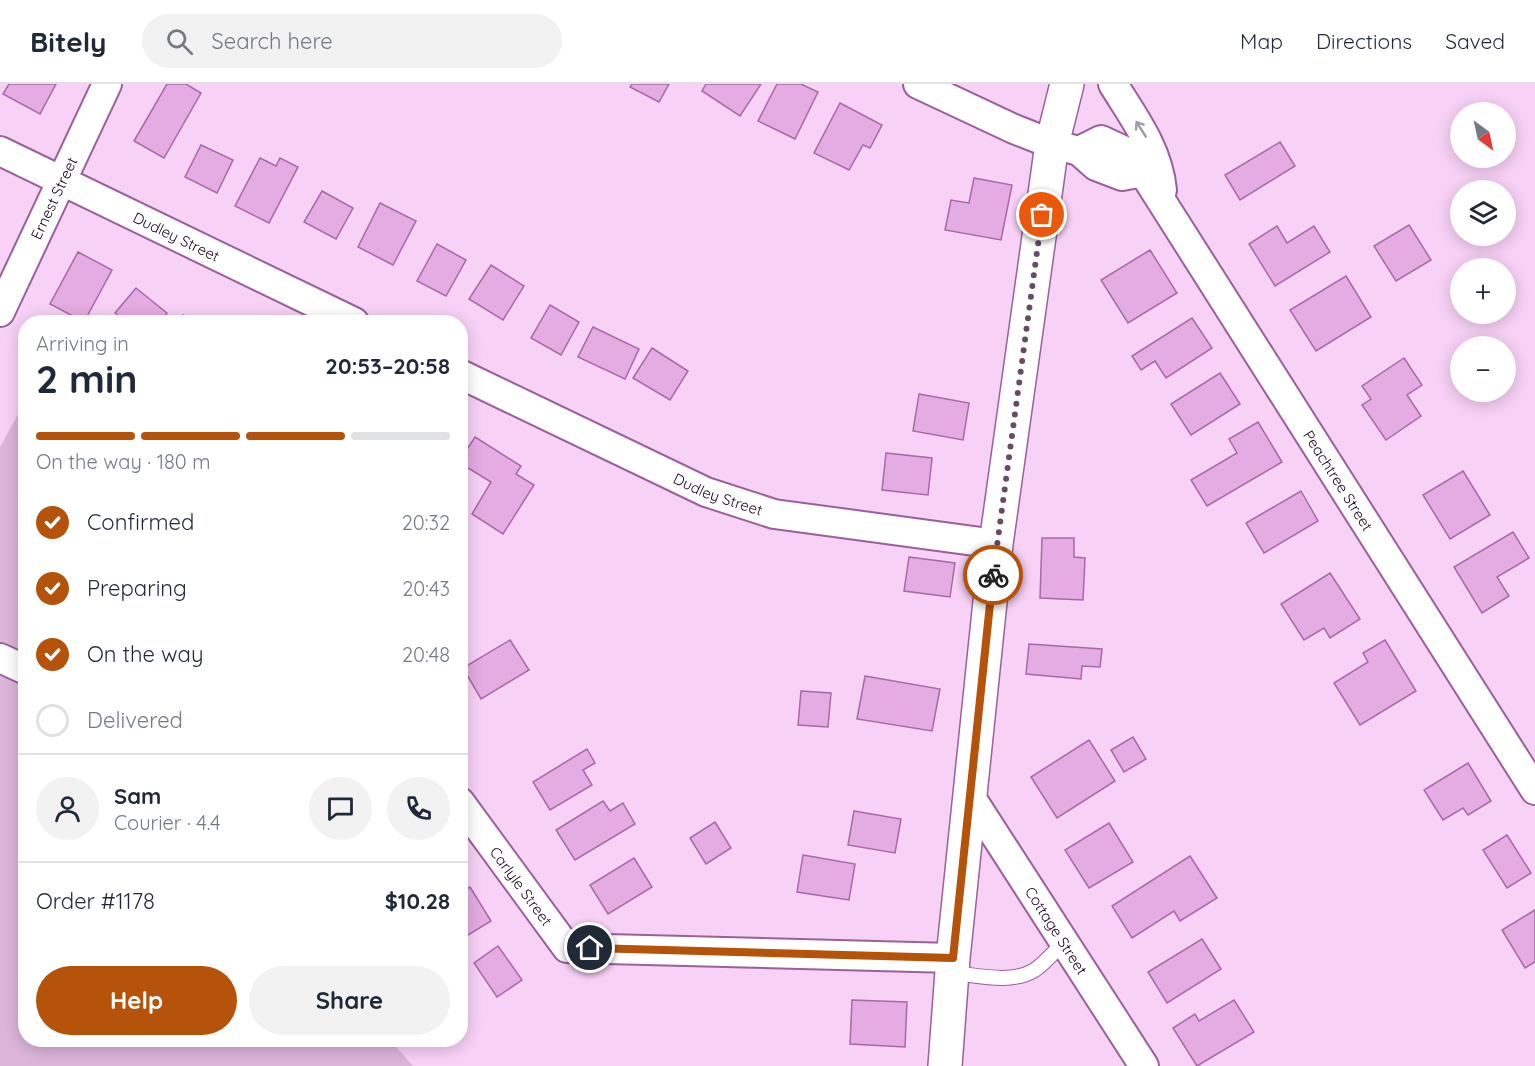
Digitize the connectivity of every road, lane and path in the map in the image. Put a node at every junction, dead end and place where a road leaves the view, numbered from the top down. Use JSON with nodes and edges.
{"nodes":[{"id":1,"x":107,"y":84,"type":"edge"},
{"id":2,"x":918,"y":84,"type":"edge"},
{"id":3,"x":1067,"y":84,"type":"edge"},
{"id":4,"x":1113,"y":84,"type":"edge"},
{"id":5,"x":1066,"y":148,"type":"junction"},
{"id":6,"x":0,"y":152,"type":"edge"},
{"id":7,"x":61,"y":179,"type":"junction"},
{"id":8,"x":1163,"y":204,"type":"junction"},
{"id":9,"x":0,"y":312,"type":"edge"},
{"id":10,"x":340,"y":315,"type":"edge"},
{"id":11,"x":468,"y":379,"type":"edge"},
{"id":12,"x":996,"y":544,"type":"junction"},
{"id":13,"x":0,"y":658,"type":"edge"},
{"id":14,"x":18,"y":666,"type":"edge"},
{"id":15,"x":1535,"y":790,"type":"edge"},
{"id":16,"x":970,"y":796,"type":"junction"},
{"id":17,"x":468,"y":813,"type":"edge"},
{"id":18,"x":1065,"y":943,"type":"junction"},
{"id":19,"x":953,"y":966,"type":"junction"},
{"id":20,"x":945,"y":1066,"type":"edge"},
{"id":21,"x":1144,"y":1066,"type":"edge"}],
"edges":[{"from":1,"to":7,"type":"street","name":"Ernest Street"},
{"from":2,"to":5,"type":"street"},
{"from":3,"to":5,"type":"main road"},
{"from":8,"to":4,"type":"street","one_way":true},
{"from":5,"to":8,"type":"street","name":"Peachtree Street"},
{"from":5,"to":12,"type":"main road"},
{"from":6,"to":7,"type":"street","name":"Dudley Street"},
{"from":7,"to":9,"type":"street","name":"Ernest Street"},
{"from":7,"to":10,"type":"street","name":"Dudley Street"},
{"from":8,"to":15,"type":"street","name":"Peachtree Street"},
{"from":11,"to":12,"type":"street","name":"Dudley Street"},
{"from":12,"to":16,"type":"main road"},
{"from":13,"to":14,"type":"street"},
{"from":16,"to":18,"type":"street","name":"Cottage Street"},
{"from":16,"to":19,"type":"main road"},
{"from":17,"to":19,"type":"street","name":"Carlyle Street"},
{"from":18,"to":19,"type":"lane"},
{"from":18,"to":21,"type":"street","name":"Cottage Street"},
{"from":19,"to":20,"type":"main road"}]}
